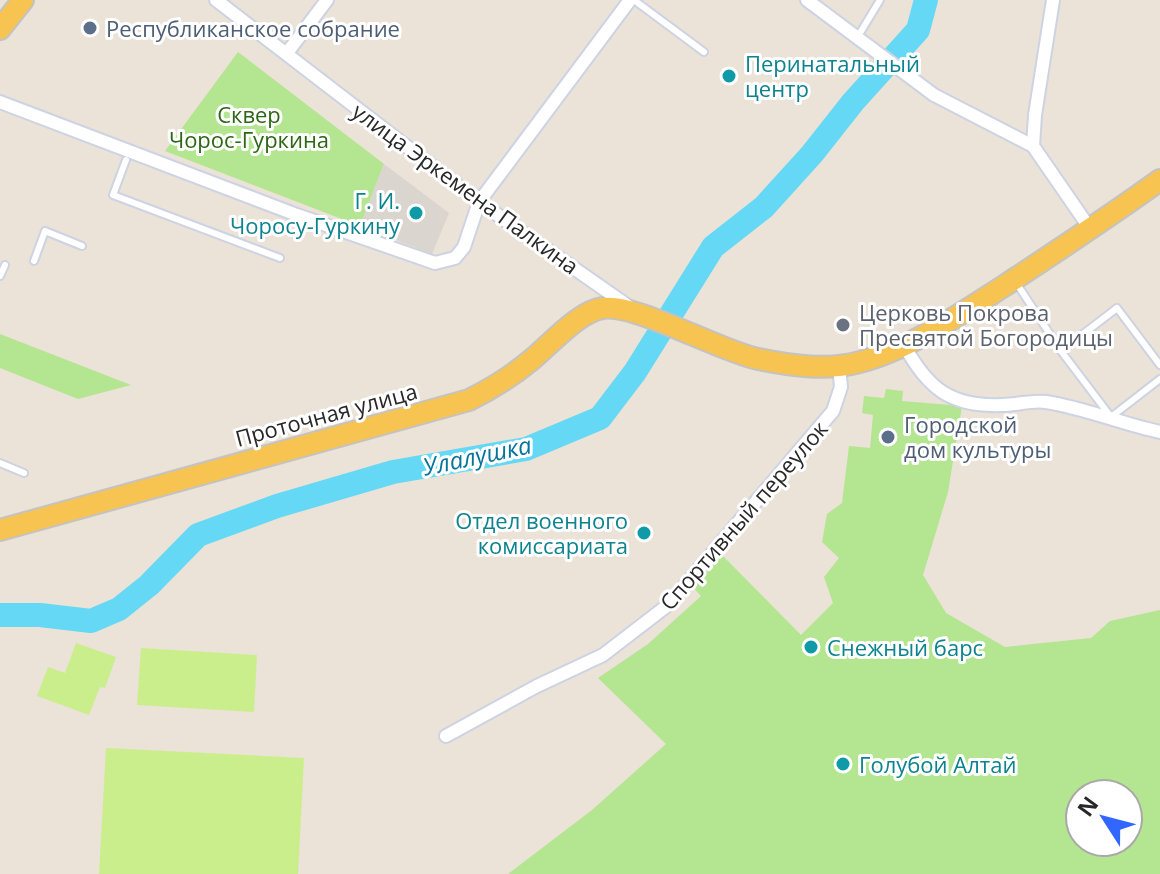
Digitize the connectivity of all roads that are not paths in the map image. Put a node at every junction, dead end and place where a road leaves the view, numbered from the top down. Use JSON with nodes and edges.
{"nodes":[{"id":1,"x":216,"y":0,"type":"edge"},
{"id":2,"x":327,"y":0,"type":"edge"},
{"id":3,"x":632,"y":0,"type":"edge"},
{"id":4,"x":807,"y":0,"type":"edge"},
{"id":5,"x":880,"y":0,"type":"edge"},
{"id":6,"x":1053,"y":0,"type":"edge"},
{"id":7,"x":860,"y":40,"type":"junction"},
{"id":8,"x":704,"y":52,"type":"dead end"},
{"id":9,"x":287,"y":53,"type":"junction"},
{"id":10,"x":0,"y":102,"type":"edge"},
{"id":11,"x":1033,"y":146,"type":"junction"},
{"id":12,"x":128,"y":156,"type":"junction"},
{"id":13,"x":1160,"y":180,"type":"edge"},
{"id":14,"x":479,"y":202,"type":"junction"},
{"id":15,"x":1091,"y":230,"type":"junction"},
{"id":16,"x":82,"y":246,"type":"dead end"},
{"id":17,"x":280,"y":258,"type":"dead end"},
{"id":18,"x":34,"y":261,"type":"dead end"},
{"id":19,"x":5,"y":265,"type":"dead end"},
{"id":20,"x":0,"y":276,"type":"edge"},
{"id":21,"x":1013,"y":280,"type":"junction"},
{"id":22,"x":641,"y":316,"type":"junction"},
{"id":23,"x":904,"y":345,"type":"junction"},
{"id":24,"x":1061,"y":351,"type":"junction"},
{"id":25,"x":1160,"y":365,"type":"edge"},
{"id":26,"x":839,"y":366,"type":"junction"},
{"id":27,"x":1160,"y":379,"type":"edge"},
{"id":28,"x":1111,"y":417,"type":"junction"},
{"id":29,"x":1160,"y":432,"type":"edge"},
{"id":30,"x":0,"y":463,"type":"edge"},
{"id":31,"x":24,"y":473,"type":"dead end"},
{"id":32,"x":0,"y":530,"type":"edge"},
{"id":33,"x":446,"y":736,"type":"dead end"}],
"edges":[{"from":1,"to":9,"type":"street","name":"улица Эркемена Палкина"},
{"from":2,"to":9,"type":"street"},
{"from":3,"to":8,"type":"lane"},
{"from":3,"to":14,"type":"street"},
{"from":4,"to":7,"type":"street"},
{"from":5,"to":7,"type":"lane"},
{"from":6,"to":11,"type":"street"},
{"from":7,"to":11,"type":"street"},
{"from":9,"to":14,"type":"street","name":"улица Эркемена Палкина"},
{"from":10,"to":12,"type":"street"},
{"from":11,"to":15,"type":"street"},
{"from":12,"to":14,"type":"street"},
{"from":12,"to":17,"type":"lane"},
{"from":13,"to":15,"type":"main road","name":"Проточная улица"},
{"from":14,"to":22,"type":"street","name":"улица Эркемена Палкина"},
{"from":15,"to":21,"type":"main road","name":"Проточная улица"},
{"from":16,"to":18,"type":"lane"},
{"from":19,"to":20,"type":"lane"},
{"from":21,"to":23,"type":"main road","name":"Проточная улица"},
{"from":21,"to":24,"type":"lane"},
{"from":22,"to":26,"type":"main road","name":"Проточная улица"},
{"from":22,"to":32,"type":"main road","name":"Проточная улица"},
{"from":23,"to":26,"type":"main road","name":"Проточная улица"},
{"from":23,"to":28,"type":"street"},
{"from":24,"to":25,"type":"lane"},
{"from":24,"to":28,"type":"lane"},
{"from":26,"to":33,"type":"street","name":"Спортивный переулок"},
{"from":27,"to":28,"type":"lane"},
{"from":28,"to":29,"type":"street"},
{"from":30,"to":31,"type":"lane"}]}
